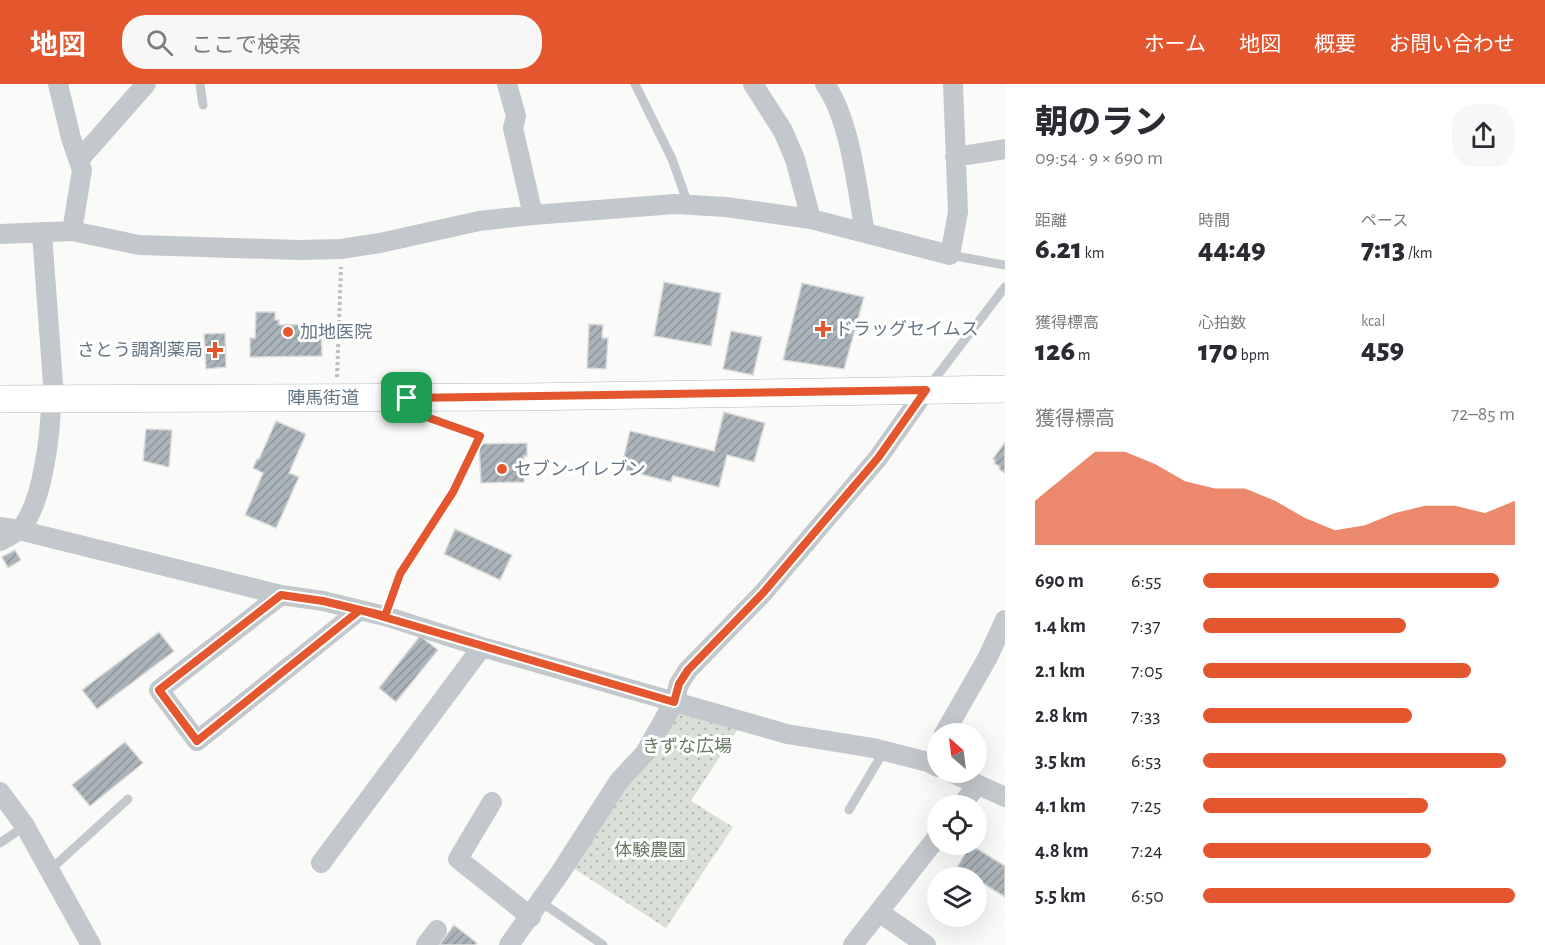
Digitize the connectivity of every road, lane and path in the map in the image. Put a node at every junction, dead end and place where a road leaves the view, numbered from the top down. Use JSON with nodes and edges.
{"nodes":[{"id":1,"x":58,"y":84,"type":"edge"},
{"id":2,"x":146,"y":84,"type":"edge"},
{"id":3,"x":200,"y":84,"type":"edge"},
{"id":4,"x":507,"y":84,"type":"edge"},
{"id":5,"x":635,"y":84,"type":"edge"},
{"id":6,"x":753,"y":84,"type":"edge"},
{"id":7,"x":825,"y":84,"type":"edge"},
{"id":8,"x":953,"y":84,"type":"edge"},
{"id":9,"x":203,"y":105,"type":"dead end"},
{"id":10,"x":1005,"y":149,"type":"edge"},
{"id":11,"x":955,"y":157,"type":"junction"},
{"id":12,"x":79,"y":160,"type":"junction"},
{"id":13,"x":688,"y":204,"type":"junction"},
{"id":14,"x":533,"y":214,"type":"junction"},
{"id":15,"x":811,"y":219,"type":"junction"},
{"id":16,"x":72,"y":231,"type":"junction"},
{"id":17,"x":42,"y":233,"type":"junction"},
{"id":18,"x":865,"y":233,"type":"junction"},
{"id":19,"x":0,"y":234,"type":"edge"},
{"id":20,"x":341,"y":249,"type":"junction"},
{"id":21,"x":950,"y":255,"type":"junction"},
{"id":22,"x":1005,"y":265,"type":"edge"},
{"id":23,"x":1005,"y":287,"type":"edge"},
{"id":24,"x":1005,"y":389,"type":"edge"},
{"id":25,"x":926,"y":390,"type":"junction"},
{"id":26,"x":52,"y":398,"type":"junction"},
{"id":27,"x":337,"y":398,"type":"junction"},
{"id":28,"x":0,"y":399,"type":"edge"},
{"id":29,"x":438,"y":421,"type":"dead end"},
{"id":30,"x":10,"y":529,"type":"edge"},
{"id":31,"x":0,"y":541,"type":"edge"},
{"id":32,"x":281,"y":595,"type":"junction"},
{"id":33,"x":360,"y":610,"type":"junction"},
{"id":34,"x":385,"y":616,"type":"junction"},
{"id":35,"x":1005,"y":621,"type":"edge"},
{"id":36,"x":482,"y":647,"type":"junction"},
{"id":37,"x":674,"y":702,"type":"junction"},
{"id":38,"x":950,"y":723,"type":"edge"},
{"id":39,"x":884,"y":751,"type":"junction"},
{"id":40,"x":927,"y":763,"type":"edge"},
{"id":41,"x":973,"y":783,"type":"edge"},
{"id":42,"x":977,"y":785,"type":"junction"},
{"id":43,"x":0,"y":792,"type":"edge"},
{"id":44,"x":969,"y":795,"type":"edge"},
{"id":45,"x":1005,"y":797,"type":"edge"},
{"id":46,"x":129,"y":799,"type":"dead end"},
{"id":47,"x":492,"y":802,"type":"dead end"},
{"id":48,"x":849,"y":810,"type":"dead end"},
{"id":49,"x":25,"y":826,"type":"junction"},
{"id":50,"x":0,"y":843,"type":"edge"},
{"id":51,"x":927,"y":850,"type":"edge"},
{"id":52,"x":321,"y":863,"type":"dead end"},
{"id":53,"x":50,"y":870,"type":"junction"},
{"id":54,"x":536,"y":909,"type":"junction"},
{"id":55,"x":879,"y":912,"type":"junction"},
{"id":56,"x":91,"y":945,"type":"edge"},
{"id":57,"x":509,"y":945,"type":"edge"},
{"id":58,"x":603,"y":945,"type":"edge"},
{"id":59,"x":853,"y":945,"type":"edge"},
{"id":60,"x":926,"y":945,"type":"edge"}],
"edges":[{"from":1,"to":12,"type":"street"},
{"from":2,"to":12,"type":"street"},
{"from":3,"to":9,"type":"lane"},
{"from":4,"to":14,"type":"street"},
{"from":5,"to":13,"type":"lane"},
{"from":6,"to":15,"type":"street"},
{"from":7,"to":18,"type":"street"},
{"from":8,"to":11,"type":"street"},
{"from":10,"to":11,"type":"street"},
{"from":11,"to":21,"type":"street"},
{"from":12,"to":16,"type":"street"},
{"from":13,"to":14,"type":"street"},
{"from":13,"to":15,"type":"street"},
{"from":14,"to":20,"type":"street"},
{"from":15,"to":18,"type":"street"},
{"from":16,"to":17,"type":"street"},
{"from":16,"to":20,"type":"street"},
{"from":17,"to":19,"type":"street"},
{"from":17,"to":26,"type":"street"},
{"from":18,"to":21,"type":"street"},
{"from":20,"to":27,"type":"path"},
{"from":21,"to":22,"type":"lane"},
{"from":23,"to":25,"type":"lane"},
{"from":24,"to":25,"type":"main road","name":"陣馬街道"},
{"from":25,"to":27,"type":"main road","name":"陣馬街道"},
{"from":25,"to":37,"type":"street"},
{"from":26,"to":27,"type":"main road","name":"陣馬街道"},
{"from":26,"to":28,"type":"main road","name":"陣馬街道"},
{"from":26,"to":30,"type":"street"},
{"from":29,"to":34,"type":"path"},
{"from":30,"to":31,"type":"street"},
{"from":30,"to":32,"type":"street"},
{"from":32,"to":33,"type":"street"},
{"from":32,"to":33,"type":"street"},
{"from":33,"to":34,"type":"street"},
{"from":34,"to":36,"type":"street"},
{"from":35,"to":38,"type":"street"},
{"from":36,"to":37,"type":"street"},
{"from":36,"to":52,"type":"street"},
{"from":37,"to":39,"type":"street"},
{"from":37,"to":54,"type":"street"},
{"from":39,"to":40,"type":"street"},
{"from":39,"to":48,"type":"lane"},
{"from":41,"to":42,"type":"street"},
{"from":42,"to":44,"type":"street"},
{"from":42,"to":45,"type":"street"},
{"from":43,"to":49,"type":"street"},
{"from":46,"to":53,"type":"lane"},
{"from":47,"to":54,"type":"street"},
{"from":49,"to":50,"type":"lane"},
{"from":49,"to":53,"type":"street"},
{"from":51,"to":55,"type":"street"},
{"from":53,"to":56,"type":"street"},
{"from":54,"to":57,"type":"street"},
{"from":54,"to":58,"type":"lane"},
{"from":55,"to":59,"type":"street"},
{"from":55,"to":60,"type":"street"}]}
